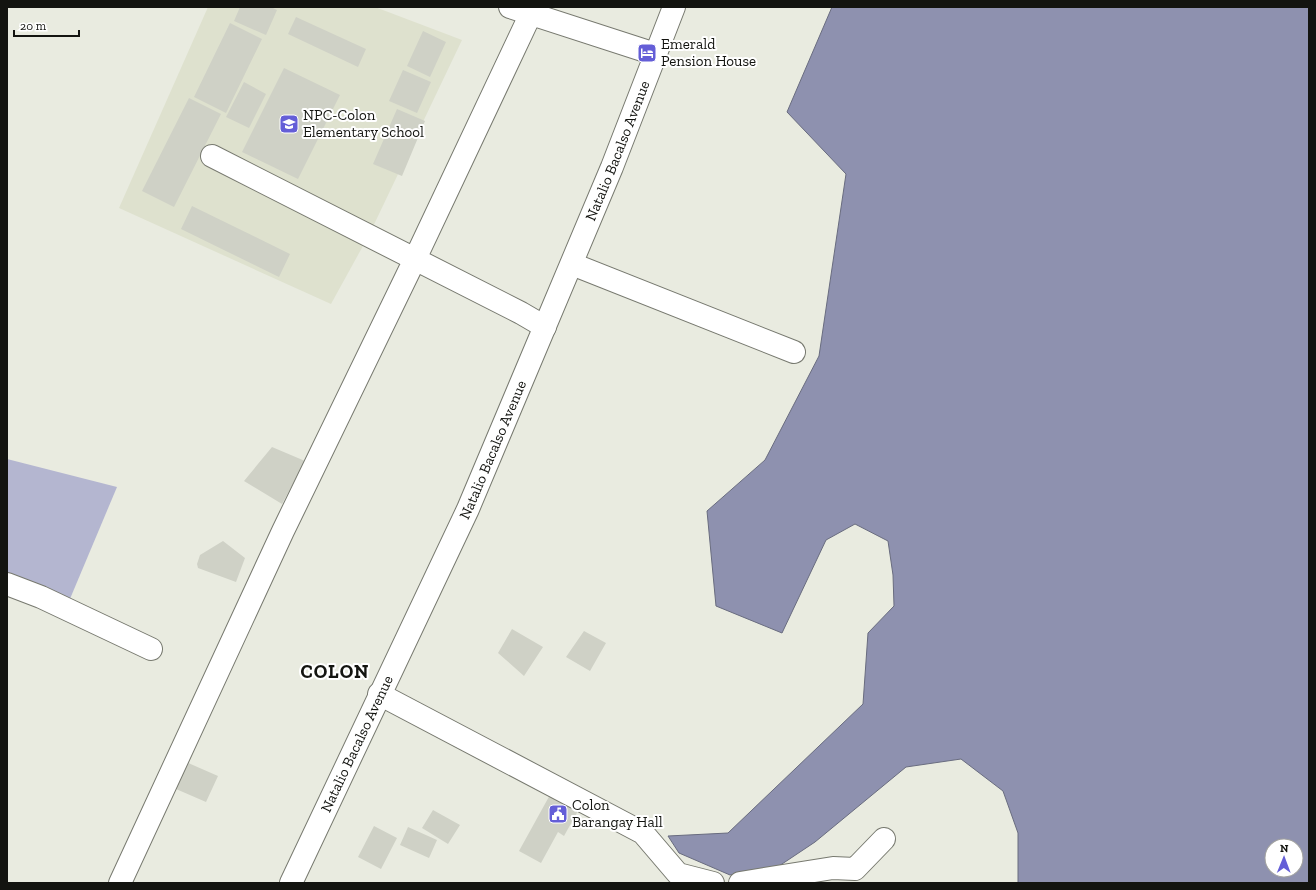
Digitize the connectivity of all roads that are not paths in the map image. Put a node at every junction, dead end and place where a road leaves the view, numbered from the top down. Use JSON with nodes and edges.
{"nodes":[{"id":1,"x":674,"y":7,"type":"edge"},
{"id":2,"x":525,"y":9,"type":"edge"},
{"id":3,"x":655,"y":54,"type":"junction"},
{"id":4,"x":212,"y":156,"type":"dead end"},
{"id":5,"x":415,"y":259,"type":"junction"},
{"id":6,"x":572,"y":264,"type":"junction"},
{"id":7,"x":545,"y":327,"type":"junction"},
{"id":8,"x":794,"y":352,"type":"dead end"},
{"id":9,"x":7,"y":584,"type":"edge"},
{"id":10,"x":151,"y":649,"type":"dead end"},
{"id":11,"x":379,"y":694,"type":"junction"},
{"id":12,"x":884,"y":839,"type":"dead end"},
{"id":13,"x":120,"y":883,"type":"edge"},
{"id":14,"x":291,"y":883,"type":"edge"},
{"id":15,"x":713,"y":883,"type":"edge"},
{"id":16,"x":740,"y":883,"type":"edge"}],
"edges":[{"from":1,"to":3,"type":"main road","name":"Natalio Bacalso Avenue"},
{"from":2,"to":3,"type":"main road"},
{"from":2,"to":5,"type":"main road"},
{"from":3,"to":6,"type":"main road","name":"Natalio Bacalso Avenue"},
{"from":4,"to":5,"type":"main road"},
{"from":5,"to":7,"type":"main road"},
{"from":5,"to":13,"type":"main road"},
{"from":6,"to":7,"type":"main road","name":"Natalio Bacalso Avenue"},
{"from":6,"to":8,"type":"main road"},
{"from":7,"to":11,"type":"main road","name":"Natalio Bacalso Avenue"},
{"from":9,"to":10,"type":"main road"},
{"from":11,"to":14,"type":"main road","name":"Natalio Bacalso Avenue"},
{"from":11,"to":15,"type":"main road"},
{"from":12,"to":16,"type":"main road"}]}
